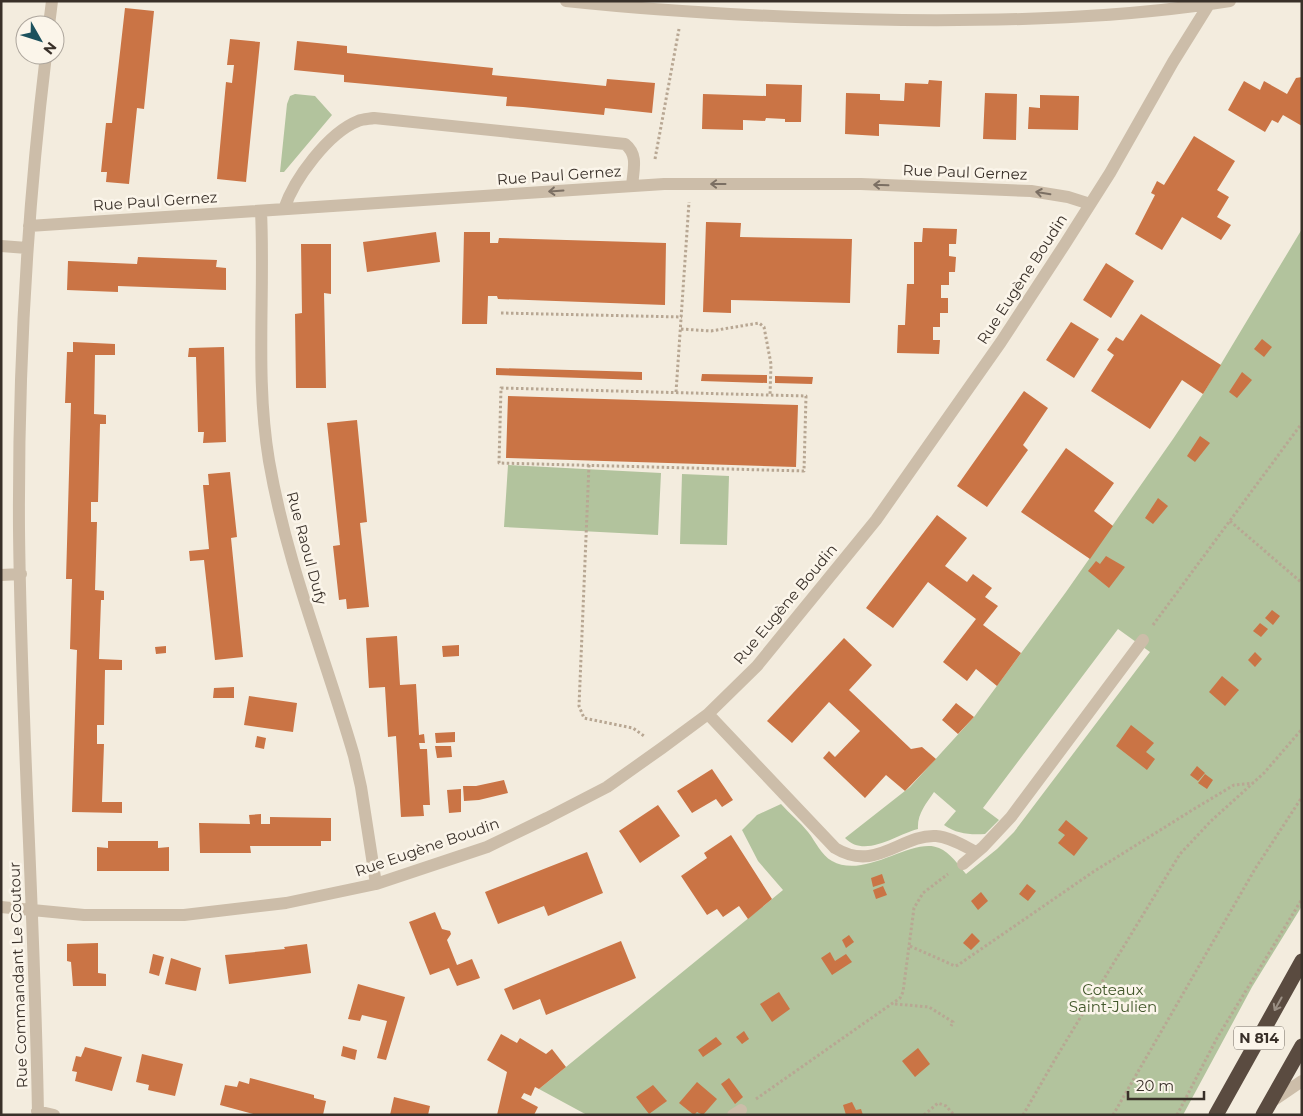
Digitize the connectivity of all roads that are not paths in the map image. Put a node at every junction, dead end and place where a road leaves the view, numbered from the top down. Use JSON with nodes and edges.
{"nodes":[{"id":1,"x":52,"y":1,"type":"edge"},
{"id":2,"x":566,"y":1,"type":"edge"},
{"id":3,"x":1230,"y":1,"type":"edge"},
{"id":4,"x":1210,"y":3,"type":"edge"},
{"id":5,"x":50,"y":15,"type":"edge"},
{"id":6,"x":45,"y":65,"type":"edge"},
{"id":7,"x":632,"y":186,"type":"junction"},
{"id":8,"x":1090,"y":204,"type":"junction"},
{"id":9,"x":284,"y":209,"type":"junction"},
{"id":10,"x":261,"y":211,"type":"junction"},
{"id":11,"x":29,"y":226,"type":"junction"},
{"id":12,"x":1,"y":246,"type":"edge"},
{"id":13,"x":27,"y":248,"type":"junction"},
{"id":14,"x":21,"y":574,"type":"junction"},
{"id":15,"x":1,"y":575,"type":"edge"},
{"id":16,"x":1143,"y":640,"type":"road end"},
{"id":17,"x":708,"y":714,"type":"junction"},
{"id":18,"x":976,"y":852,"type":"junction"},
{"id":19,"x":963,"y":864,"type":"road end"},
{"id":20,"x":376,"y":884,"type":"junction"},
{"id":21,"x":1,"y":907,"type":"edge"},
{"id":22,"x":33,"y":910,"type":"junction"},
{"id":23,"x":1302,"y":961,"type":"edge"},
{"id":24,"x":1302,"y":1046,"type":"edge"},
{"id":25,"x":1302,"y":1081,"type":"edge"},
{"id":26,"x":1267,"y":1109,"type":"edge"},
{"id":27,"x":38,"y":1113,"type":"edge"},
{"id":28,"x":54,"y":1115,"type":"edge"},
{"id":29,"x":1216,"y":1115,"type":"edge"}],
"edges":[{"from":1,"to":5,"type":"street"},
{"from":2,"to":4,"type":"street"},
{"from":3,"to":4,"type":"street"},
{"from":4,"to":8,"type":"street","name":"Rue Eugène Boudin"},
{"from":6,"to":11,"type":"street","name":"Rue Commandant Le Coutour"},
{"from":8,"to":7,"type":"street","name":"Rue Paul Gernez","one_way":true},
{"from":7,"to":9,"type":"street","name":"Rue Paul Gernez","one_way":true},
{"from":7,"to":9,"type":"street"},
{"from":8,"to":17,"type":"street","name":"Rue Eugène Boudin"},
{"from":9,"to":10,"type":"street","name":"Rue Paul Gernez"},
{"from":10,"to":11,"type":"street","name":"Rue Paul Gernez"},
{"from":10,"to":20,"type":"street","name":"Rue Raoul Dufy"},
{"from":11,"to":13,"type":"street","name":"Rue Commandant Le Coutour"},
{"from":12,"to":13,"type":"street"},
{"from":13,"to":14,"type":"street","name":"Rue Commandant Le Coutour"},
{"from":14,"to":15,"type":"street"},
{"from":14,"to":22,"type":"street","name":"Rue Commandant Le Coutour"},
{"from":16,"to":18,"type":"street"},
{"from":17,"to":18,"type":"street"},
{"from":17,"to":20,"type":"street","name":"Rue Eugène Boudin"},
{"from":18,"to":19,"type":"street"},
{"from":20,"to":22,"type":"street","name":"Rue Eugène Boudin"},
{"from":21,"to":22,"type":"street","name":"Rue Eugène Boudin"},
{"from":22,"to":27,"type":"street","name":"Rue Commandant Le Coutour"},
{"from":23,"to":29,"type":"highway","number":"N 814","one_way":true},
{"from":24,"to":26,"type":"highway","number":"N 814"},
{"from":25,"to":26,"type":"street"},
{"from":27,"to":28,"type":"street"}]}
